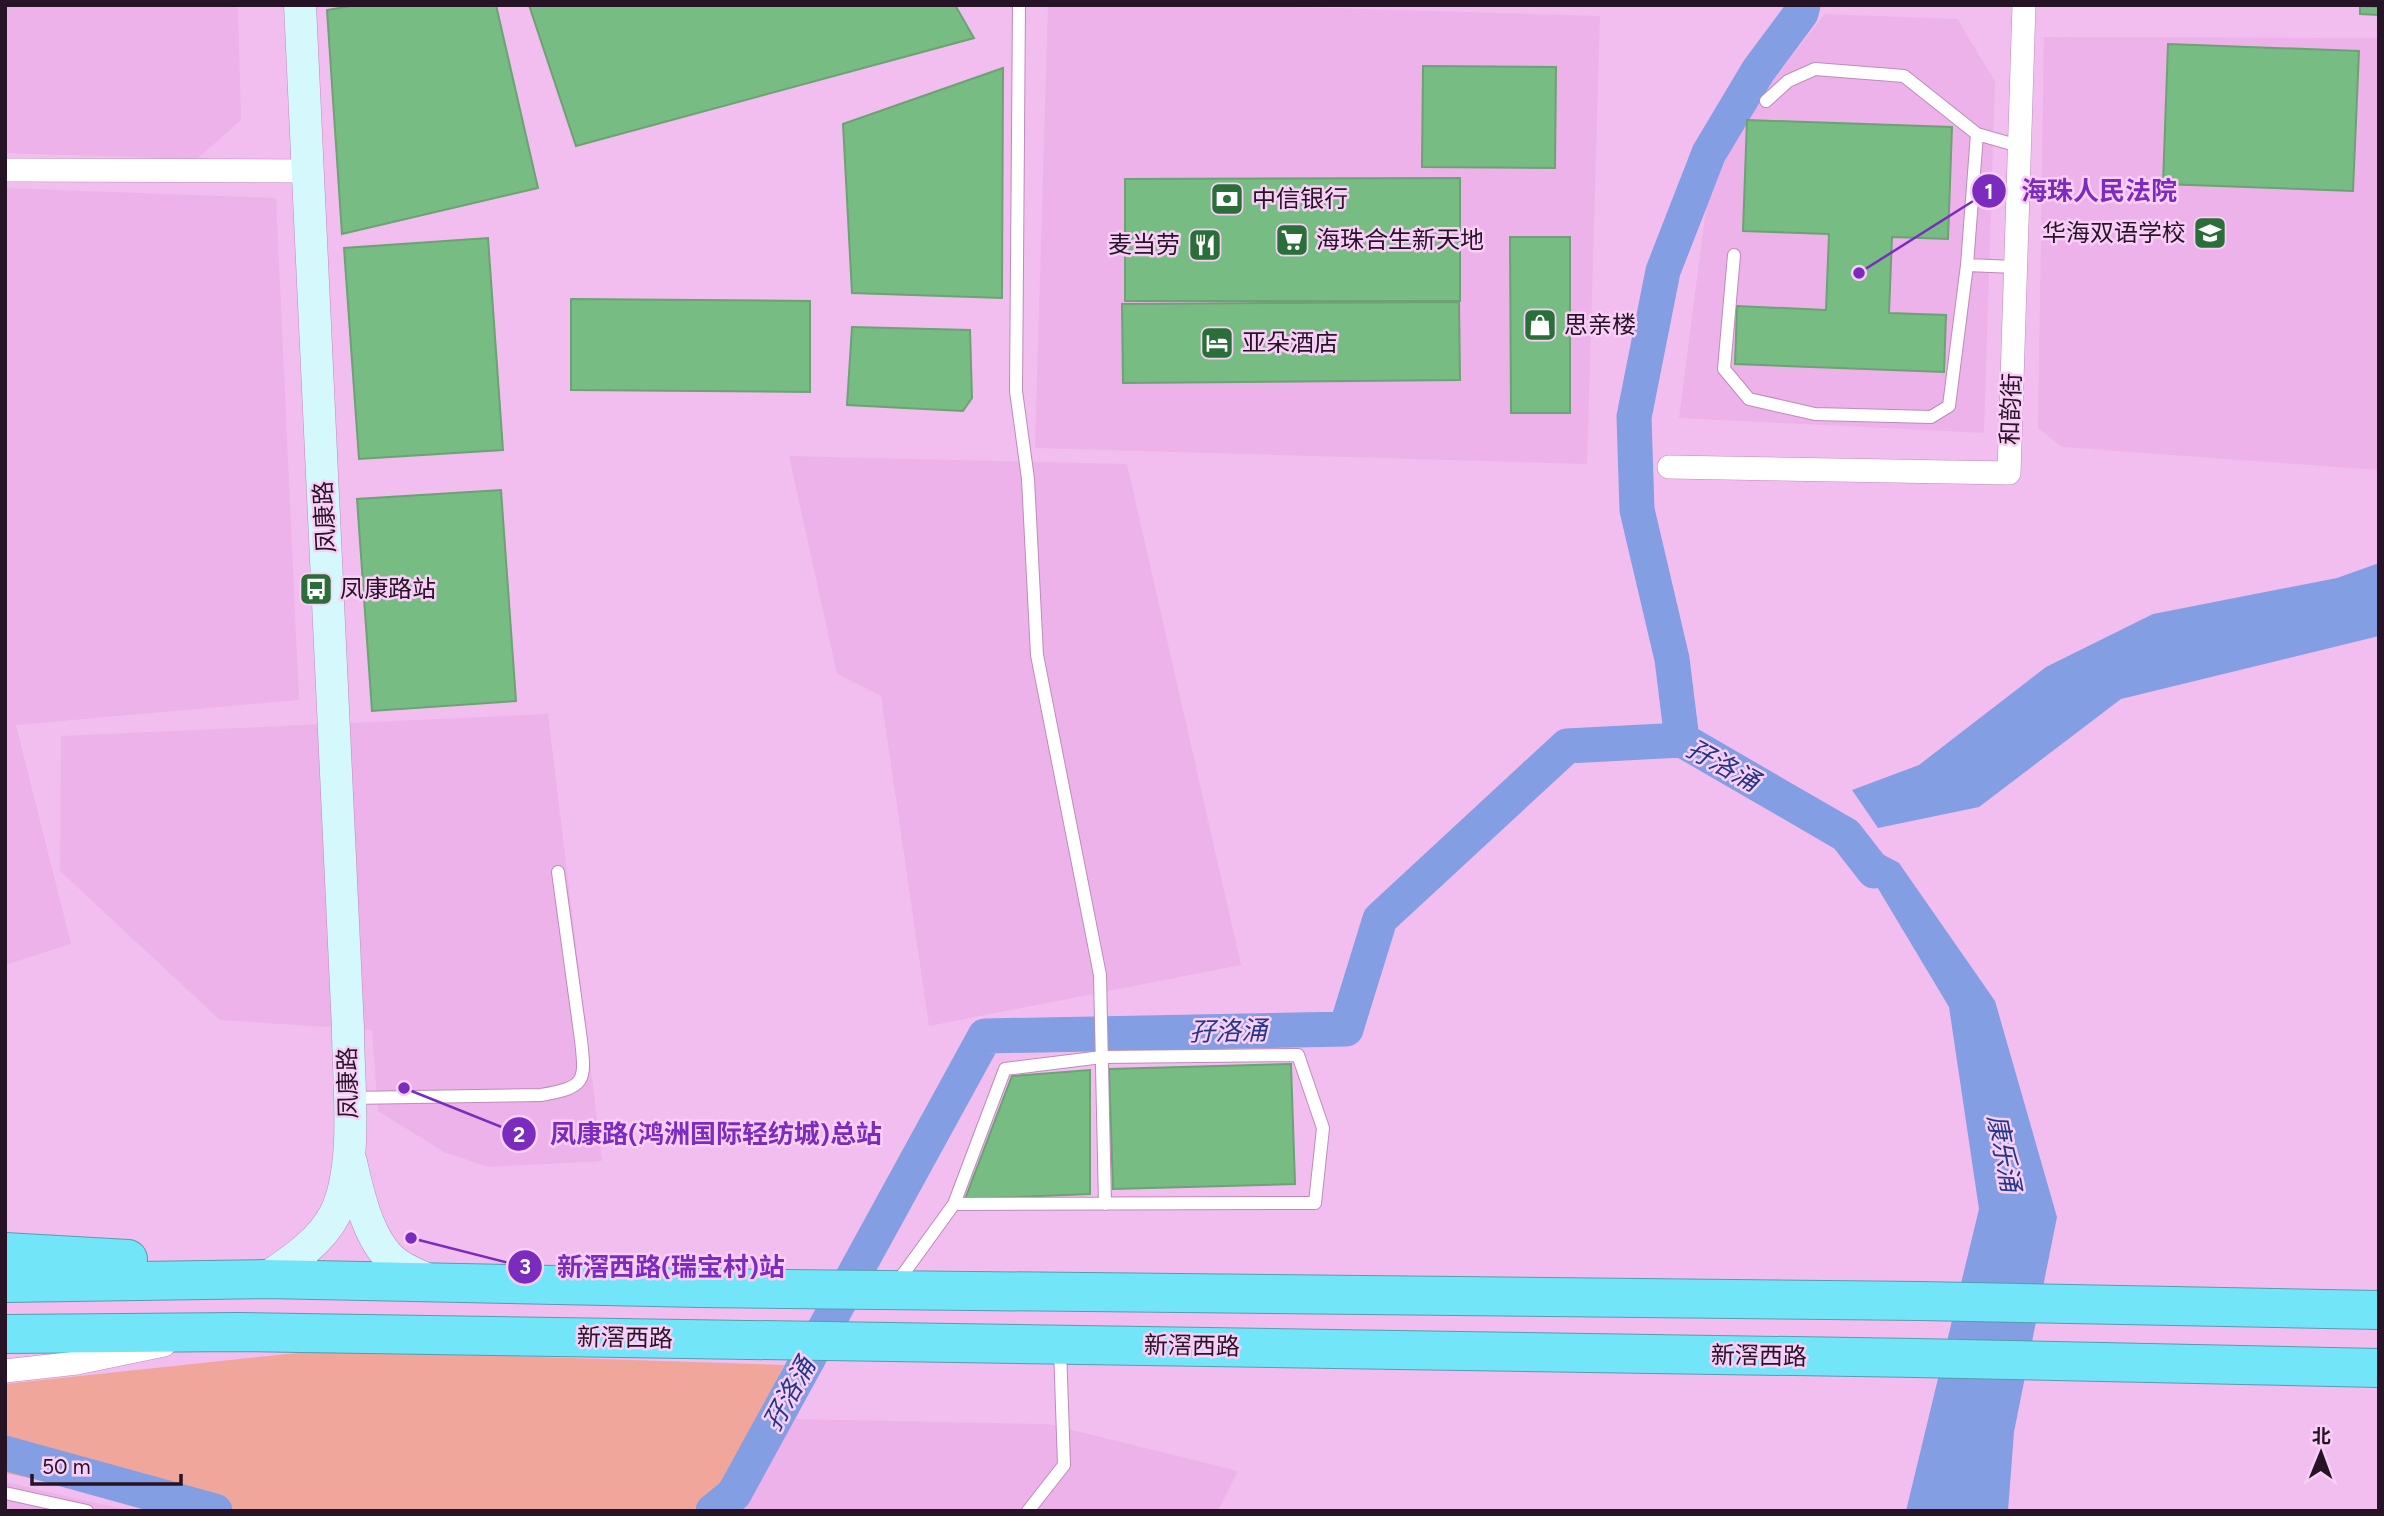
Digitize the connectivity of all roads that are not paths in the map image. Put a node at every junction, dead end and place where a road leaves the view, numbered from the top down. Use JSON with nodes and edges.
{"nodes":[{"id":1,"x":300,"y":5,"type":"edge"},
{"id":2,"x":1019,"y":5,"type":"edge"},
{"id":3,"x":2024,"y":5,"type":"edge"},
{"id":4,"x":1766,"y":101,"type":"dead end"},
{"id":5,"x":1977,"y":134,"type":"junction"},
{"id":6,"x":2019,"y":146,"type":"junction"},
{"id":7,"x":5,"y":170,"type":"edge"},
{"id":8,"x":309,"y":171,"type":"junction"},
{"id":9,"x":1734,"y":255,"type":"dead end"},
{"id":10,"x":1967,"y":265,"type":"junction"},
{"id":11,"x":2015,"y":267,"type":"junction"},
{"id":12,"x":1669,"y":467,"type":"dead end"},
{"id":13,"x":558,"y":872,"type":"dead end"},
{"id":14,"x":1102,"y":1057,"type":"junction"},
{"id":15,"x":348,"y":1098,"type":"junction"},
{"id":16,"x":349,"y":1154,"type":"junction"},
{"id":17,"x":1105,"y":1204,"type":"junction"},
{"id":18,"x":954,"y":1205,"type":"junction"},
{"id":19,"x":5,"y":1252,"type":"edge"},
{"id":20,"x":265,"y":1279,"type":"junction"},
{"id":21,"x":431,"y":1281,"type":"junction"},
{"id":22,"x":5,"y":1283,"type":"edge"},
{"id":23,"x":892,"y":1290,"type":"junction"},
{"id":24,"x":2379,"y":1310,"type":"edge"},
{"id":25,"x":239,"y":1332,"type":"junction"},
{"id":26,"x":5,"y":1334,"type":"edge"},
{"id":27,"x":1060,"y":1344,"type":"junction"},
{"id":28,"x":2379,"y":1368,"type":"edge"},
{"id":29,"x":5,"y":1371,"type":"edge"},
{"id":30,"x":5,"y":1493,"type":"edge"},
{"id":31,"x":87,"y":1511,"type":"edge"},
{"id":32,"x":1028,"y":1511,"type":"edge"}],
"edges":[{"from":1,"to":8,"type":"street","name":"凤康路"},
{"from":2,"to":14,"type":"lane"},
{"from":3,"to":6,"type":"street","name":"和韵街"},
{"from":4,"to":5,"type":"lane"},
{"from":5,"to":6,"type":"lane"},
{"from":5,"to":10,"type":"lane"},
{"from":6,"to":11,"type":"street","name":"和韵街"},
{"from":7,"to":8,"type":"street"},
{"from":8,"to":15,"type":"street","name":"凤康路"},
{"from":9,"to":10,"type":"lane"},
{"from":10,"to":11,"type":"lane"},
{"from":11,"to":12,"type":"street","name":"和韵街"},
{"from":13,"to":15,"type":"lane"},
{"from":14,"to":17,"type":"lane"},
{"from":14,"to":17,"type":"lane"},
{"from":14,"to":18,"type":"lane"},
{"from":15,"to":16,"type":"street","name":"凤康路"},
{"from":16,"to":20,"type":"street"},
{"from":16,"to":21,"type":"street"},
{"from":17,"to":18,"type":"lane"},
{"from":18,"to":23,"type":"lane"},
{"from":19,"to":20,"type":"highway"},
{"from":20,"to":21,"type":"highway"},
{"from":20,"to":22,"type":"highway"},
{"from":21,"to":23,"type":"highway"},
{"from":23,"to":24,"type":"highway"},
{"from":25,"to":26,"type":"highway","name":"新滘西路"},
{"from":25,"to":27,"type":"highway","name":"新滘西路"},
{"from":25,"to":29,"type":"street"},
{"from":27,"to":28,"type":"highway","name":"新滘西路"},
{"from":27,"to":32,"type":"lane"},
{"from":30,"to":31,"type":"lane"}]}
